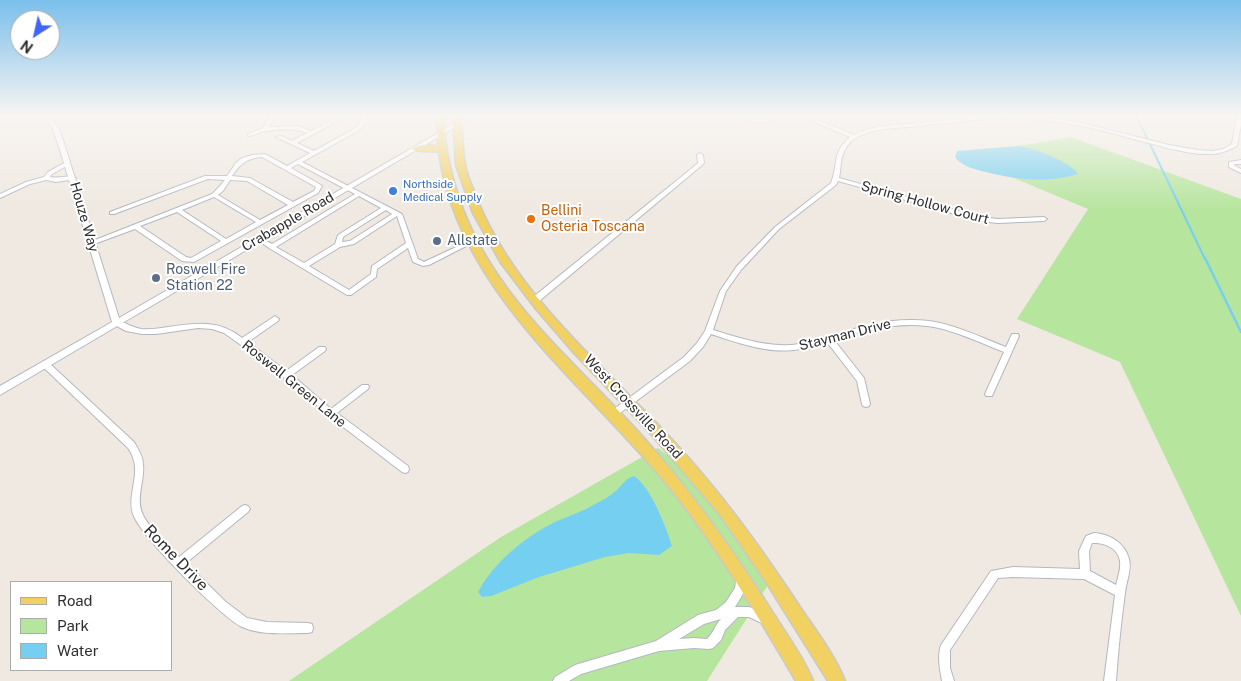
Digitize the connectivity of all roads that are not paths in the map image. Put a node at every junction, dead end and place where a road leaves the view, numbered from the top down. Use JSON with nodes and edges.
{"nodes":[{"id":1,"x":63,"y":147,"type":"edge"},
{"id":2,"x":301,"y":147,"type":"edge"},
{"id":3,"x":326,"y":147,"type":"edge"},
{"id":4,"x":442,"y":147,"type":"edge"},
{"id":5,"x":456,"y":147,"type":"edge"},
{"id":6,"x":844,"y":147,"type":"edge"},
{"id":7,"x":1171,"y":147,"type":"edge"},
{"id":8,"x":1233,"y":147,"type":"edge"},
{"id":9,"x":416,"y":148,"type":"joint"},
{"id":10,"x":442,"y":150,"type":"junction"},
{"id":11,"x":1220,"y":152,"type":"junction"},
{"id":12,"x":314,"y":153,"type":"junction"},
{"id":13,"x":700,"y":155,"type":"dead end"},
{"id":14,"x":68,"y":162,"type":"junction"},
{"id":15,"x":298,"y":162,"type":"junction"},
{"id":16,"x":1234,"y":162,"type":"junction"},
{"id":17,"x":1241,"y":162,"type":"edge"},
{"id":18,"x":286,"y":168,"type":"junction"},
{"id":19,"x":1241,"y":171,"type":"edge"},
{"id":20,"x":228,"y":177,"type":"junction"},
{"id":21,"x":46,"y":178,"type":"junction"},
{"id":22,"x":73,"y":178,"type":"junction"},
{"id":23,"x":836,"y":179,"type":"junction"},
{"id":24,"x":348,"y":188,"type":"junction"},
{"id":25,"x":214,"y":194,"type":"junction"},
{"id":26,"x":360,"y":194,"type":"junction"},
{"id":27,"x":0,"y":196,"type":"edge"},
{"id":28,"x":293,"y":205,"type":"junction"},
{"id":29,"x":385,"y":208,"type":"junction"},
{"id":30,"x":177,"y":209,"type":"junction"},
{"id":31,"x":112,"y":213,"type":"dead end"},
{"id":32,"x":396,"y":214,"type":"junction"},
{"id":33,"x":1044,"y":219,"type":"dead end"},
{"id":34,"x":260,"y":223,"type":"junction"},
{"id":35,"x":135,"y":226,"type":"junction"},
{"id":36,"x":259,"y":239,"type":"junction"},
{"id":37,"x":226,"y":242,"type":"junction"},
{"id":38,"x":471,"y":242,"type":"junction"},
{"id":39,"x":92,"y":243,"type":"junction"},
{"id":40,"x":410,"y":244,"type":"junction"},
{"id":41,"x":338,"y":245,"type":"junction"},
{"id":42,"x":272,"y":247,"type":"junction"},
{"id":43,"x":304,"y":266,"type":"junction"},
{"id":44,"x":535,"y":300,"type":"junction"},
{"id":45,"x":275,"y":319,"type":"dead end"},
{"id":46,"x":116,"y":322,"type":"junction"},
{"id":47,"x":709,"y":331,"type":"junction"},
{"id":48,"x":1015,"y":336,"type":"dead end"},
{"id":49,"x":829,"y":340,"type":"junction"},
{"id":50,"x":242,"y":342,"type":"junction"},
{"id":51,"x":322,"y":349,"type":"dead end"},
{"id":52,"x":1008,"y":351,"type":"junction"},
{"id":53,"x":45,"y":364,"type":"junction"},
{"id":54,"x":286,"y":375,"type":"junction"},
{"id":55,"x":365,"y":387,"type":"dead end"},
{"id":56,"x":0,"y":391,"type":"edge"},
{"id":57,"x":989,"y":394,"type":"dead end"},
{"id":58,"x":628,"y":402,"type":"junction"},
{"id":59,"x":866,"y":404,"type":"dead end"},
{"id":60,"x":332,"y":414,"type":"junction"},
{"id":61,"x":613,"y":414,"type":"junction"},
{"id":62,"x":405,"y":469,"type":"dead end"},
{"id":63,"x":245,"y":509,"type":"dead end"},
{"id":64,"x":180,"y":563,"type":"junction"},
{"id":65,"x":1085,"y":574,"type":"junction"},
{"id":66,"x":742,"y":577,"type":"junction"},
{"id":67,"x":1120,"y":592,"type":"junction"},
{"id":68,"x":733,"y":609,"type":"junction"},
{"id":69,"x":770,"y":622,"type":"junction"},
{"id":70,"x":308,"y":628,"type":"dead end"},
{"id":71,"x":658,"y":646,"type":"junction"},
{"id":72,"x":559,"y":681,"type":"edge"},
{"id":73,"x":805,"y":681,"type":"edge"},
{"id":74,"x":837,"y":681,"type":"edge"},
{"id":75,"x":948,"y":681,"type":"edge"},
{"id":76,"x":1110,"y":681,"type":"edge"}],
"edges":[{"from":1,"to":14,"type":"street","name":"Houze Way"},
{"from":2,"to":12,"type":"street"},
{"from":3,"to":12,"type":"street"},
{"from":4,"to":10,"type":"main road","name":"West Crossville Road"},
{"from":5,"to":44,"type":"main road","name":"West Crossville Road"},
{"from":6,"to":23,"type":"street"},
{"from":7,"to":11,"type":"street"},
{"from":8,"to":11,"type":"street"},
{"from":9,"to":10,"type":"main road"},
{"from":9,"to":24,"type":"street","name":"Crabapple Road"},
{"from":10,"to":38,"type":"main road","name":"West Crossville Road"},
{"from":11,"to":16,"type":"street"},
{"from":12,"to":15,"type":"street"},
{"from":13,"to":44,"type":"street"},
{"from":14,"to":21,"type":"street"},
{"from":14,"to":22,"type":"street","name":"Houze Way"},
{"from":15,"to":18,"type":"street"},
{"from":15,"to":24,"type":"street"},
{"from":16,"to":17,"type":"street"},
{"from":16,"to":19,"type":"street"},
{"from":18,"to":20,"type":"street"},
{"from":18,"to":28,"type":"street"},
{"from":20,"to":25,"type":"street"},
{"from":20,"to":28,"type":"street"},
{"from":20,"to":31,"type":"street"},
{"from":21,"to":22,"type":"street"},
{"from":21,"to":27,"type":"street"},
{"from":22,"to":39,"type":"street","name":"Houze Way"},
{"from":23,"to":33,"type":"street","name":"Spring Hollow Court"},
{"from":23,"to":47,"type":"street"},
{"from":24,"to":26,"type":"street"},
{"from":24,"to":36,"type":"street","name":"Crabapple Road"},
{"from":25,"to":30,"type":"street"},
{"from":25,"to":34,"type":"street"},
{"from":26,"to":29,"type":"street"},
{"from":26,"to":42,"type":"street"},
{"from":28,"to":34,"type":"street"},
{"from":29,"to":32,"type":"street"},
{"from":29,"to":41,"type":"street"},
{"from":30,"to":35,"type":"street"},
{"from":30,"to":37,"type":"street"},
{"from":32,"to":40,"type":"street"},
{"from":32,"to":41,"type":"street"},
{"from":34,"to":37,"type":"street"},
{"from":35,"to":37,"type":"street"},
{"from":35,"to":39,"type":"street"},
{"from":36,"to":42,"type":"street"},
{"from":36,"to":46,"type":"street","name":"Crabapple Road"},
{"from":38,"to":40,"type":"street"},
{"from":38,"to":61,"type":"main road","name":"West Crossville Road"},
{"from":39,"to":46,"type":"street","name":"Houze Way"},
{"from":40,"to":43,"type":"street"},
{"from":41,"to":43,"type":"street"},
{"from":42,"to":43,"type":"street"},
{"from":44,"to":58,"type":"main road","name":"West Crossville Road"},
{"from":45,"to":50,"type":"street"},
{"from":46,"to":50,"type":"street","name":"Roswell Green Lane"},
{"from":46,"to":53,"type":"street","name":"Crabapple Road"},
{"from":47,"to":49,"type":"street","name":"Stayman Drive"},
{"from":47,"to":58,"type":"street"},
{"from":48,"to":52,"type":"street"},
{"from":49,"to":52,"type":"street","name":"Stayman Drive"},
{"from":49,"to":59,"type":"street"},
{"from":50,"to":54,"type":"street","name":"Roswell Green Lane"},
{"from":51,"to":54,"type":"street"},
{"from":52,"to":57,"type":"street"},
{"from":53,"to":56,"type":"street","name":"Crabapple Road"},
{"from":53,"to":64,"type":"street","name":"Rome Drive"},
{"from":54,"to":60,"type":"street","name":"Roswell Green Lane"},
{"from":55,"to":60,"type":"street"},
{"from":58,"to":61,"type":"street"},
{"from":58,"to":74,"type":"main road","name":"West Crossville Road"},
{"from":60,"to":62,"type":"street","name":"Roswell Green Lane"},
{"from":61,"to":66,"type":"main road","name":"West Crossville Road"},
{"from":63,"to":64,"type":"street"},
{"from":64,"to":70,"type":"street","name":"Rome Drive"},
{"from":65,"to":67,"type":"street"},
{"from":65,"to":67,"type":"street"},
{"from":65,"to":75,"type":"street"},
{"from":66,"to":68,"type":"street"},
{"from":66,"to":69,"type":"main road","name":"West Crossville Road"},
{"from":67,"to":76,"type":"street"},
{"from":68,"to":69,"type":"street"},
{"from":68,"to":71,"type":"street"},
{"from":68,"to":71,"type":"street"},
{"from":69,"to":73,"type":"main road","name":"West Crossville Road"},
{"from":71,"to":72,"type":"street"}]}
